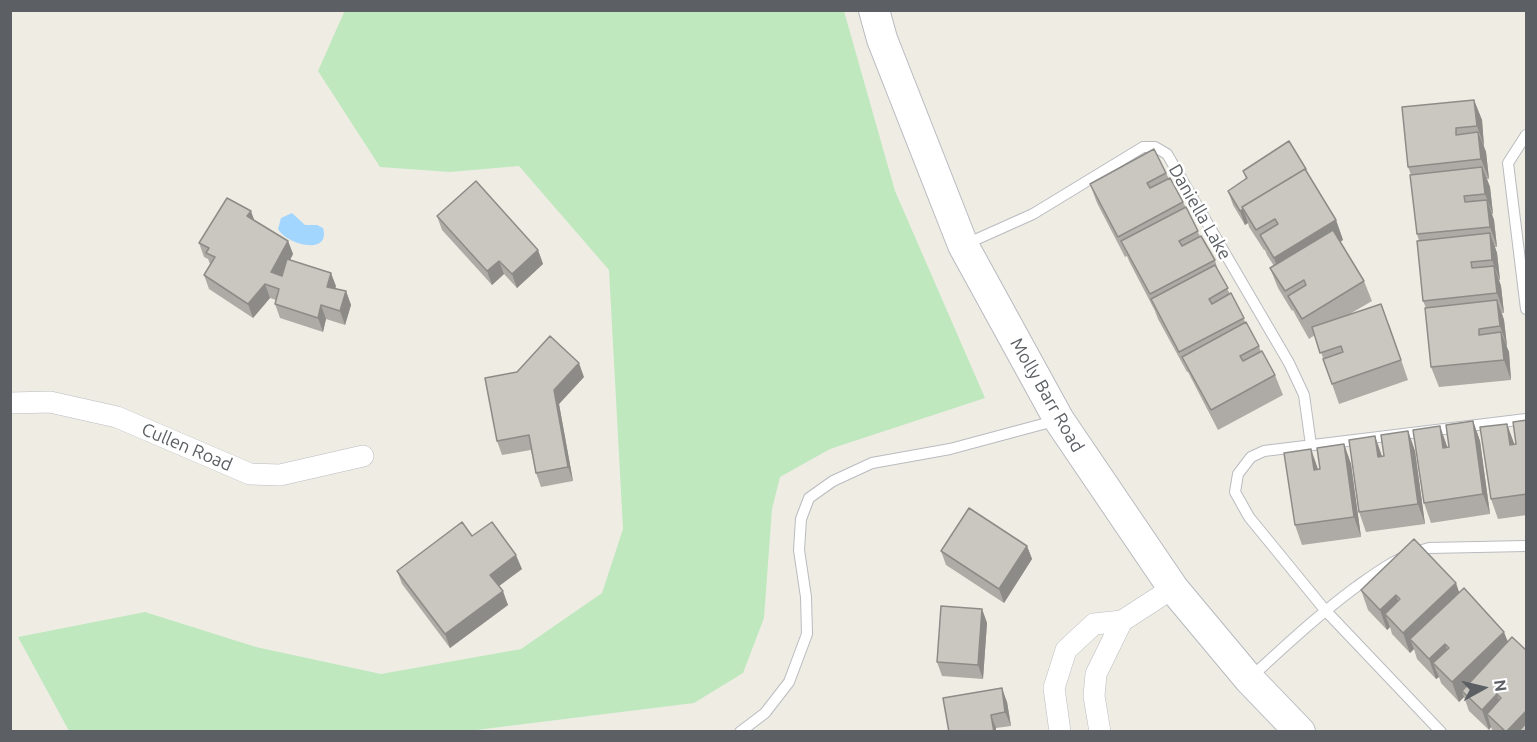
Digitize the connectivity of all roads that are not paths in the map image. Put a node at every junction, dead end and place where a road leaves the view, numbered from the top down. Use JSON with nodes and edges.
{"nodes":[{"id":1,"x":874,"y":10,"type":"edge"},
{"id":2,"x":1527,"y":135,"type":"edge"},
{"id":3,"x":963,"y":245,"type":"junction"},
{"id":4,"x":1527,"y":309,"type":"edge"},
{"id":5,"x":10,"y":403,"type":"edge"},
{"id":6,"x":1527,"y":419,"type":"edge"},
{"id":7,"x":1059,"y":420,"type":"junction"},
{"id":8,"x":1311,"y":446,"type":"junction"},
{"id":9,"x":363,"y":456,"type":"dead end"},
{"id":10,"x":1527,"y":546,"type":"edge"},
{"id":11,"x":1173,"y":588,"type":"junction"},
{"id":12,"x":1325,"y":610,"type":"junction"},
{"id":13,"x":1122,"y":621,"type":"junction"},
{"id":14,"x":1249,"y":679,"type":"junction"},
{"id":15,"x":741,"y":732,"type":"edge"},
{"id":16,"x":1060,"y":732,"type":"edge"},
{"id":17,"x":1100,"y":732,"type":"edge"},
{"id":18,"x":1300,"y":732,"type":"edge"},
{"id":19,"x":1441,"y":732,"type":"edge"}],
"edges":[{"from":1,"to":3,"type":"main road","name":"Molly Barr Road"},
{"from":2,"to":4,"type":"lane"},
{"from":3,"to":7,"type":"main road","name":"Molly Barr Road"},
{"from":3,"to":8,"type":"lane","name":"Daniella Lake"},
{"from":5,"to":9,"type":"street","name":"Cullen Road"},
{"from":6,"to":8,"type":"lane"},
{"from":7,"to":11,"type":"main road","name":"Molly Barr Road"},
{"from":7,"to":15,"type":"lane"},
{"from":8,"to":12,"type":"lane"},
{"from":10,"to":12,"type":"lane"},
{"from":11,"to":13,"type":"street"},
{"from":11,"to":14,"type":"main road","name":"Molly Barr Road"},
{"from":12,"to":14,"type":"lane"},
{"from":12,"to":19,"type":"lane"},
{"from":13,"to":16,"type":"street"},
{"from":13,"to":17,"type":"street"},
{"from":14,"to":18,"type":"main road","name":"Molly Barr Road"}]}
